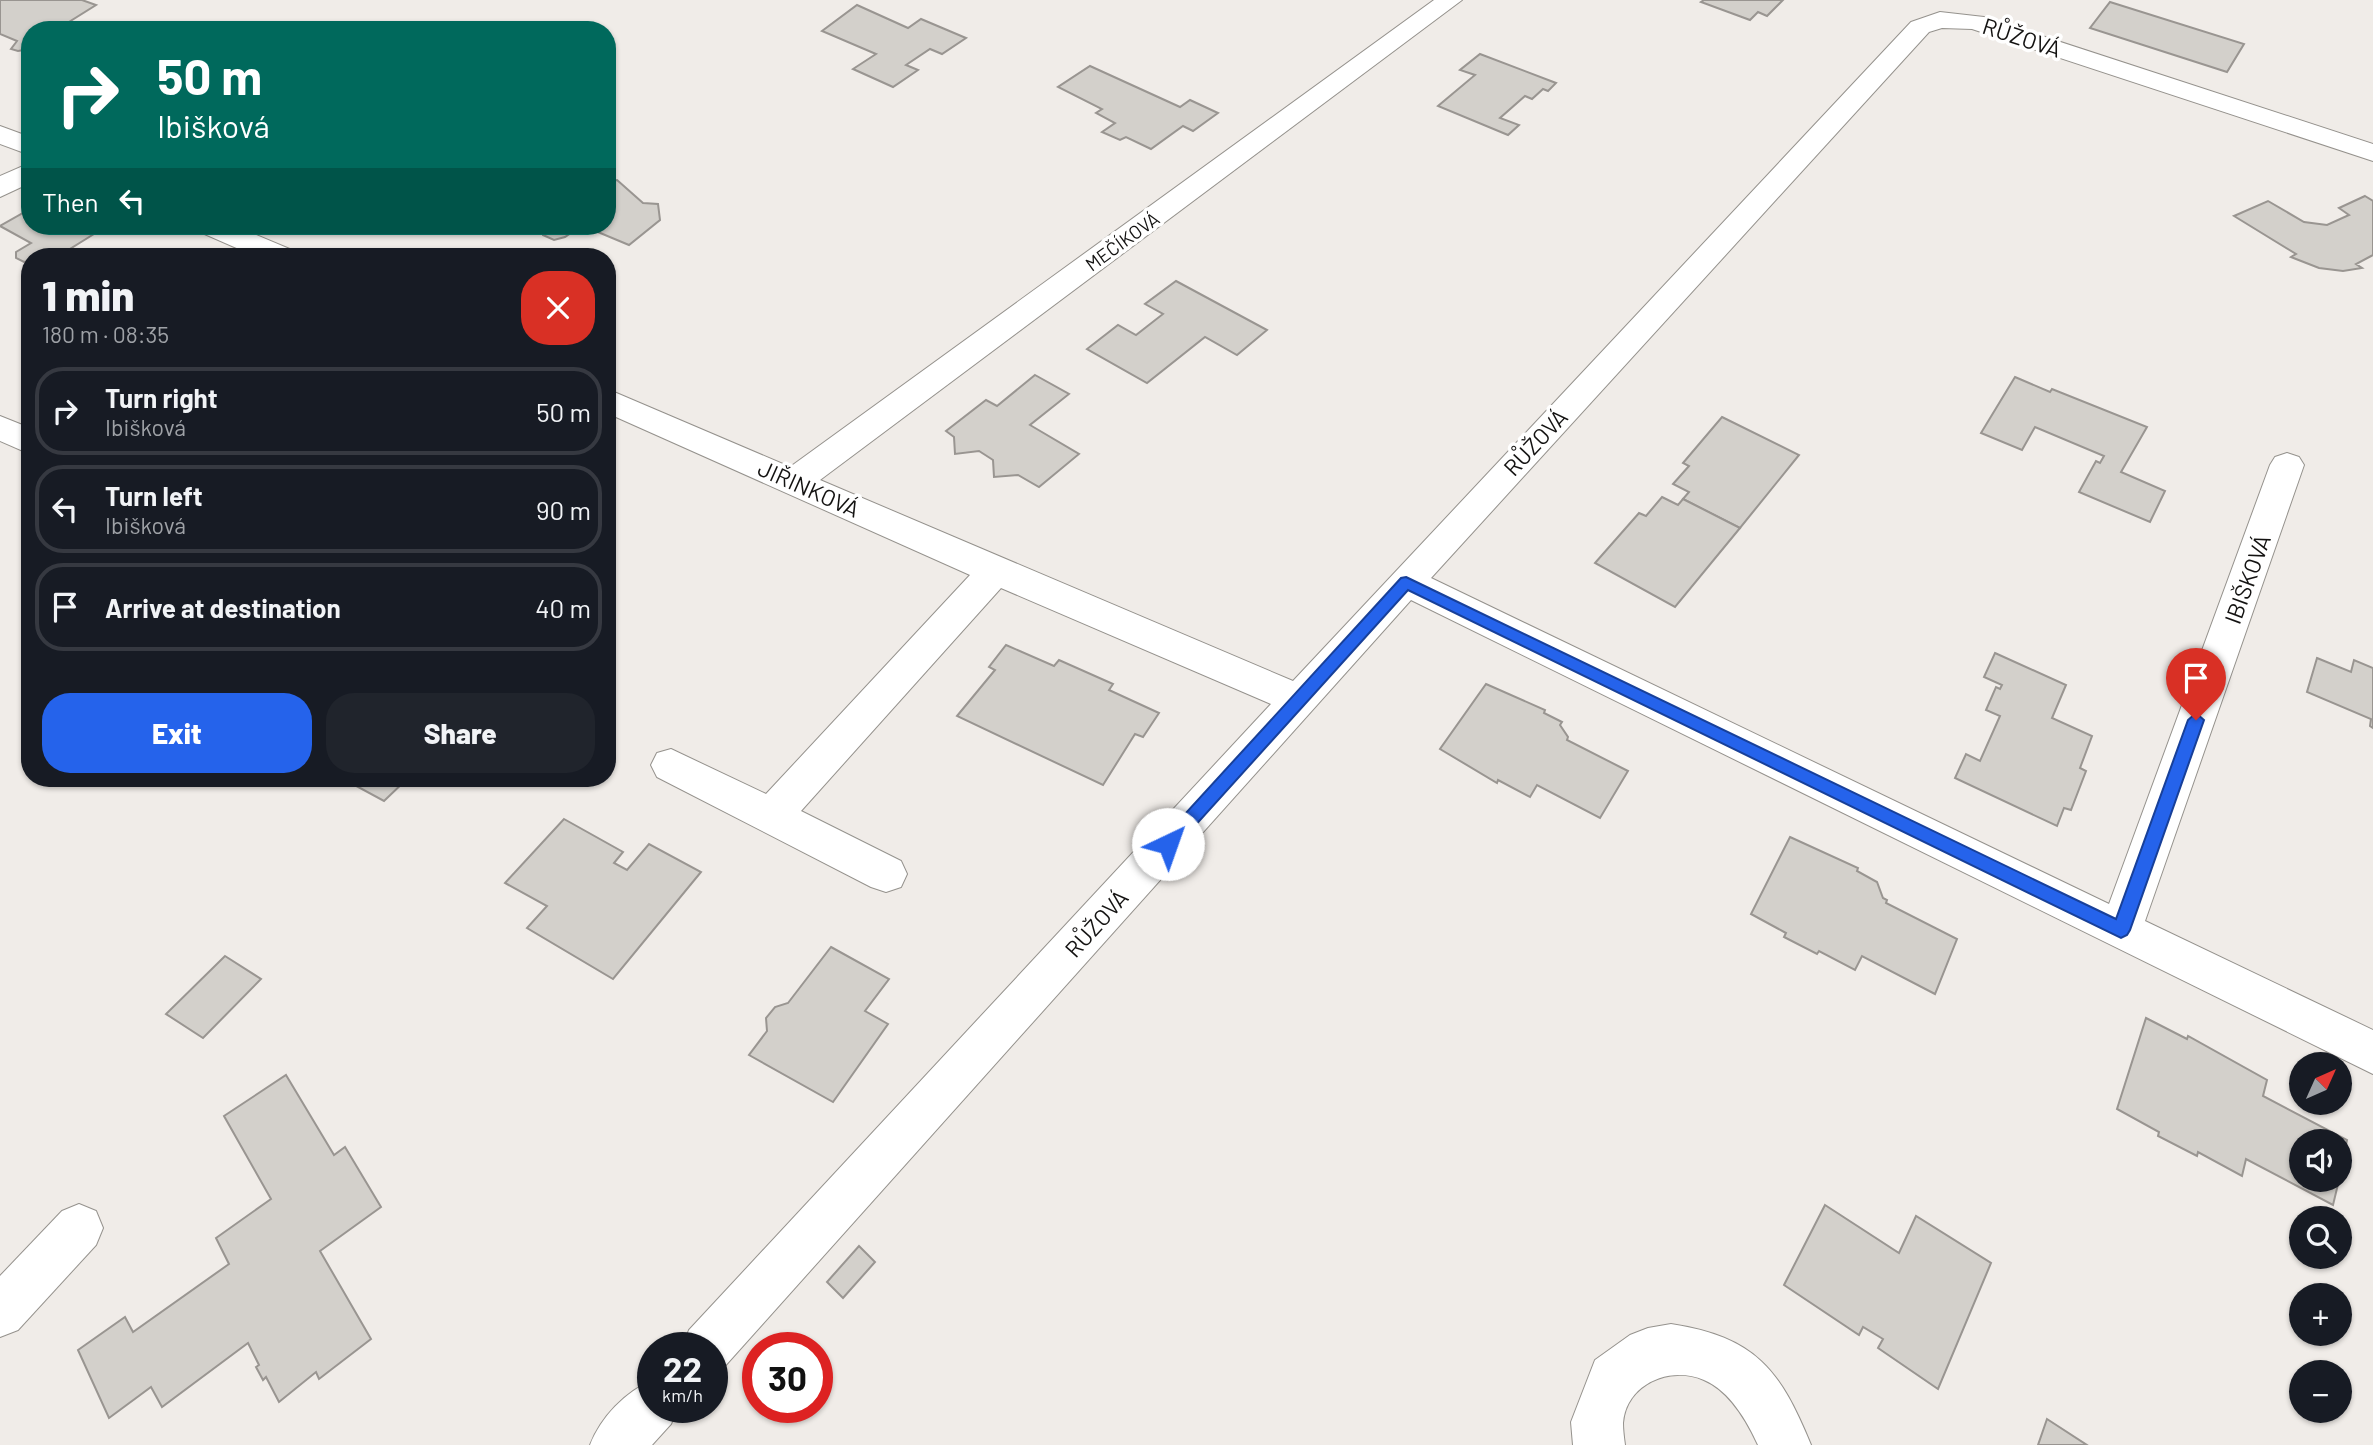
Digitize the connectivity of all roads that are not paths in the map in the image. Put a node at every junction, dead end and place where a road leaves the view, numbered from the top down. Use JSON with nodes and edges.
{"nodes":[{"id":1,"x":1450,"y":0,"type":"edge"},
{"id":2,"x":0,"y":134,"type":"edge"},
{"id":3,"x":21,"y":143,"type":"edge"},
{"id":4,"x":2373,"y":153,"type":"edge"},
{"id":5,"x":21,"y":176,"type":"edge"},
{"id":6,"x":0,"y":188,"type":"edge"},
{"id":7,"x":231,"y":235,"type":"edge"},
{"id":8,"x":261,"y":248,"type":"edge"},
{"id":9,"x":616,"y":411,"type":"edge"},
{"id":10,"x":0,"y":427,"type":"edge"},
{"id":11,"x":21,"y":438,"type":"edge"},
{"id":12,"x":2287,"y":466,"type":"dead end"},
{"id":13,"x":795,"y":481,"type":"junction"},
{"id":14,"x":995,"y":571,"type":"junction"},
{"id":15,"x":1406,"y":582,"type":"junction"},
{"id":16,"x":1299,"y":701,"type":"junction"},
{"id":17,"x":671,"y":765,"type":"dead end"},
{"id":18,"x":771,"y":816,"type":"junction"},
{"id":19,"x":886,"y":874,"type":"dead end"},
{"id":20,"x":2121,"y":930,"type":"junction"},
{"id":21,"x":2373,"y":1053,"type":"edge"},
{"id":22,"x":79,"y":1228,"type":"dead end"},
{"id":23,"x":0,"y":1312,"type":"edge"},
{"id":24,"x":722,"y":1332,"type":"edge"},
{"id":25,"x":637,"y":1423,"type":"edge"},
{"id":26,"x":616,"y":1445,"type":"edge"},
{"id":27,"x":1599,"y":1445,"type":"edge"},
{"id":28,"x":1785,"y":1445,"type":"edge"}],
"edges":[{"from":1,"to":13,"type":"street","name":"MEČÍKOVÁ"},
{"from":2,"to":3,"type":"street"},
{"from":4,"to":15,"type":"street","name":"RŮŽOVÁ"},
{"from":5,"to":6,"type":"street"},
{"from":7,"to":8,"type":"street"},
{"from":9,"to":13,"type":"street","name":"JIŘINKOVÁ"},
{"from":10,"to":11,"type":"street"},
{"from":12,"to":20,"type":"street","name":"IBIŠKOVÁ"},
{"from":13,"to":14,"type":"street","name":"JIŘINKOVÁ"},
{"from":14,"to":16,"type":"street","name":"JIŘINKOVÁ"},
{"from":14,"to":18,"type":"street"},
{"from":15,"to":16,"type":"street","name":"RŮŽOVÁ"},
{"from":15,"to":20,"type":"street"},
{"from":16,"to":24,"type":"street","name":"RŮŽOVÁ"},
{"from":17,"to":18,"type":"street"},
{"from":18,"to":19,"type":"street"},
{"from":20,"to":21,"type":"street"},
{"from":22,"to":23,"type":"street"},
{"from":25,"to":26,"type":"street"},
{"from":27,"to":28,"type":"street"}]}
